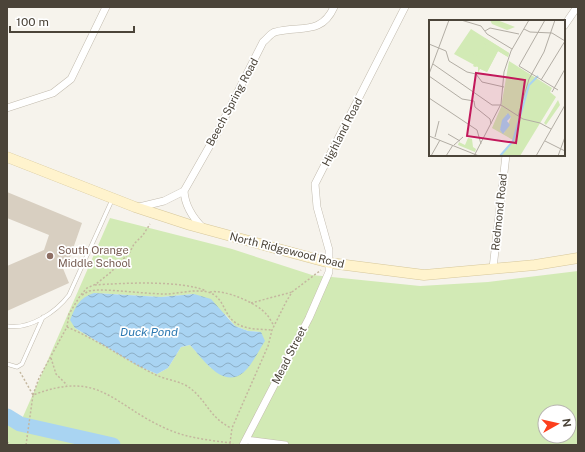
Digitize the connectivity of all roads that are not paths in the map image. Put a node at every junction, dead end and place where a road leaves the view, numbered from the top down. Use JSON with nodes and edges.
{"nodes":[{"id":1,"x":106,"y":7,"type":"edge"},
{"id":2,"x":334,"y":7,"type":"edge"},
{"id":3,"x":405,"y":7,"type":"edge"},
{"id":4,"x":577,"y":7,"type":"edge"},
{"id":5,"x":565,"y":25,"type":"edge"},
{"id":6,"x":7,"y":108,"type":"edge"},
{"id":7,"x":506,"y":156,"type":"edge"},
{"id":8,"x":7,"y":157,"type":"edge"},
{"id":9,"x":184,"y":190,"type":"junction"},
{"id":10,"x":113,"y":199,"type":"junction"},
{"id":11,"x":135,"y":207,"type":"junction"},
{"id":12,"x":203,"y":228,"type":"junction"},
{"id":13,"x":578,"y":258,"type":"edge"},
{"id":14,"x":330,"y":263,"type":"junction"},
{"id":15,"x":493,"y":268,"type":"junction"},
{"id":16,"x":43,"y":317,"type":"junction"},
{"id":17,"x":7,"y":326,"type":"edge"},
{"id":18,"x":7,"y":364,"type":"edge"},
{"id":19,"x":245,"y":442,"type":"edge"},
{"id":20,"x":285,"y":445,"type":"edge"}],
"edges":[{"from":1,"to":6,"type":"street"},
{"from":2,"to":9,"type":"street","name":"Beech Spring Road"},
{"from":3,"to":14,"type":"street","name":"Highland Road"},
{"from":4,"to":5,"type":"street"},
{"from":7,"to":15,"type":"street","name":"Redmond Road"},
{"from":8,"to":10,"type":"street","name":"North Ridgewood Road"},
{"from":9,"to":11,"type":"street"},
{"from":9,"to":12,"type":"street"},
{"from":10,"to":11,"type":"street","name":"North Ridgewood Road"},
{"from":10,"to":16,"type":"lane"},
{"from":11,"to":12,"type":"street","name":"North Ridgewood Road"},
{"from":12,"to":14,"type":"street","name":"North Ridgewood Road"},
{"from":13,"to":15,"type":"street","name":"North Ridgewood Road"},
{"from":14,"to":15,"type":"street","name":"North Ridgewood Road"},
{"from":14,"to":19,"type":"street","name":"Mead Street"},
{"from":16,"to":17,"type":"lane"},
{"from":16,"to":18,"type":"lane"},
{"from":19,"to":20,"type":"street"}]}
